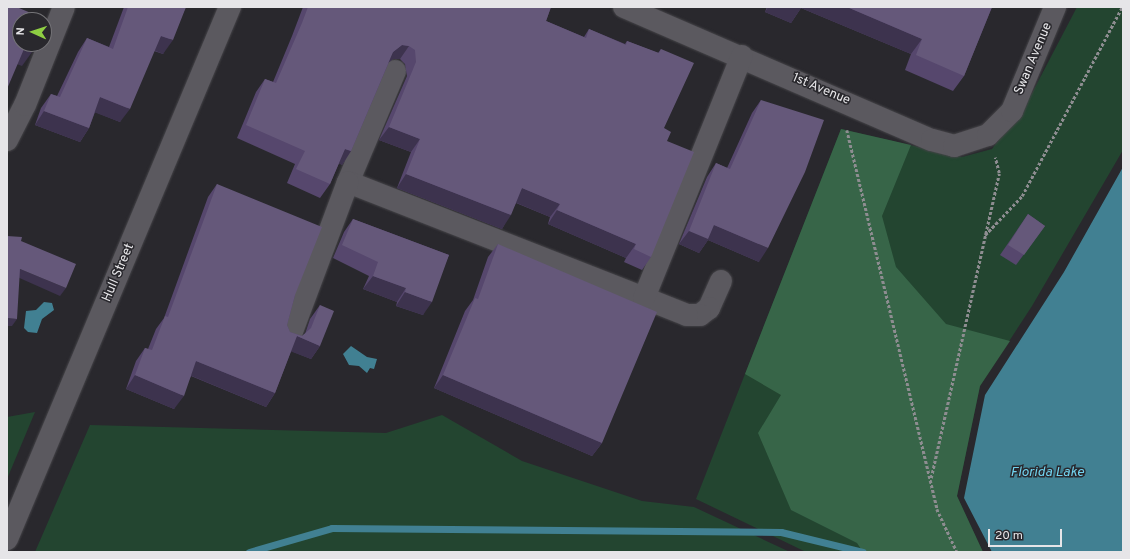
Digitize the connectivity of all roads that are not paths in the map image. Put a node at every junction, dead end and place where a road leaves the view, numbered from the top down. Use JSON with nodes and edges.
{"nodes":[{"id":1,"x":64,"y":7,"type":"edge"},
{"id":2,"x":230,"y":7,"type":"edge"},
{"id":3,"x":624,"y":7,"type":"edge"},
{"id":4,"x":1055,"y":7,"type":"edge"},
{"id":5,"x":742,"y":56,"type":"junction"},
{"id":6,"x":395,"y":71,"type":"dead end"},
{"id":7,"x":1012,"y":111,"type":"joint"},
{"id":8,"x":7,"y":140,"type":"edge"},
{"id":9,"x":348,"y":182,"type":"junction"},
{"id":10,"x":721,"y":281,"type":"dead end"},
{"id":11,"x":644,"y":298,"type":"junction"},
{"id":12,"x":290,"y":337,"type":"edge"},
{"id":13,"x":7,"y":539,"type":"edge"}],
"edges":[{"from":1,"to":8,"type":"street"},
{"from":2,"to":13,"type":"street","name":"Hull Street"},
{"from":3,"to":5,"type":"street","name":"1st Avenue"},
{"from":4,"to":7,"type":"street","name":"Swan Avenue"},
{"from":5,"to":7,"type":"street","name":"1st Avenue"},
{"from":5,"to":11,"type":"street"},
{"from":6,"to":9,"type":"street"},
{"from":9,"to":11,"type":"street"},
{"from":9,"to":12,"type":"street"},
{"from":10,"to":11,"type":"street"}]}
